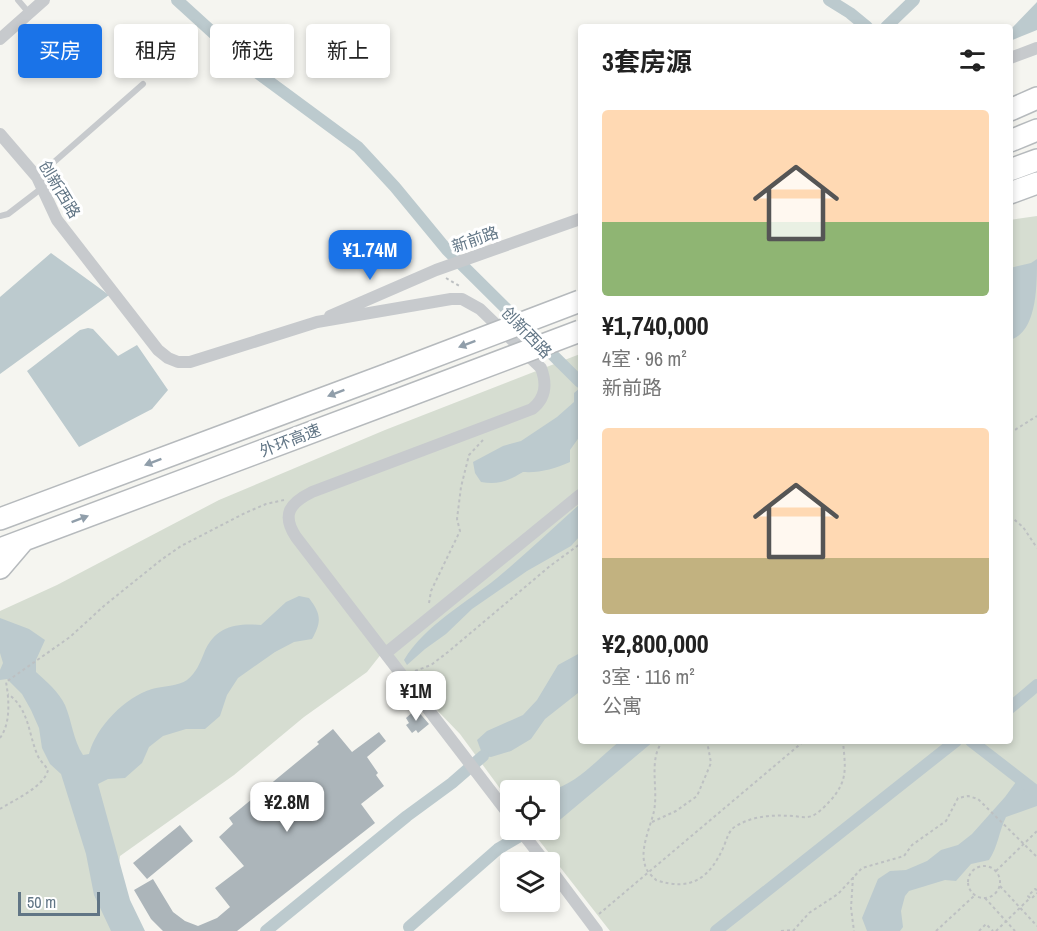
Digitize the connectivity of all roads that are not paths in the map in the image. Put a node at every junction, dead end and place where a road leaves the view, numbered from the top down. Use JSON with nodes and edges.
{"nodes":[{"id":1,"x":18,"y":0,"type":"edge"},
{"id":2,"x":44,"y":0,"type":"edge"},
{"id":3,"x":29,"y":13,"type":"junction"},
{"id":4,"x":0,"y":39,"type":"edge"},
{"id":5,"x":1037,"y":48,"type":"edge"},
{"id":6,"x":1013,"y":57,"type":"edge"},
{"id":7,"x":143,"y":84,"type":"dead end"},
{"id":8,"x":1037,"y":98,"type":"edge"},
{"id":9,"x":1013,"y":109,"type":"edge"},
{"id":10,"x":1037,"y":130,"type":"edge"},
{"id":11,"x":0,"y":134,"type":"edge"},
{"id":12,"x":1013,"y":140,"type":"edge"},
{"id":13,"x":1037,"y":160,"type":"edge"},
{"id":14,"x":1013,"y":169,"type":"edge"},
{"id":15,"x":40,"y":183,"type":"junction"},
{"id":16,"x":1037,"y":183,"type":"edge"},
{"id":17,"x":1013,"y":192,"type":"edge"},
{"id":18,"x":0,"y":216,"type":"edge"},
{"id":19,"x":578,"y":220,"type":"edge"},
{"id":20,"x":578,"y":303,"type":"edge"},
{"id":21,"x":317,"y":322,"type":"junction"},
{"id":22,"x":578,"y":332,"type":"edge"},
{"id":23,"x":578,"y":497,"type":"edge"},
{"id":24,"x":5,"y":515,"type":"edge"},
{"id":25,"x":25,"y":539,"type":"junction"},
{"id":26,"x":0,"y":549,"type":"edge"},
{"id":27,"x":0,"y":568,"type":"edge"},
{"id":28,"x":386,"y":653,"type":"junction"},
{"id":29,"x":500,"y":803,"type":"edge"},
{"id":30,"x":528,"y":840,"type":"edge"},
{"id":31,"x":537,"y":852,"type":"edge"},
{"id":32,"x":560,"y":881,"type":"edge"},
{"id":33,"x":594,"y":926,"type":"edge"}],
"edges":[{"from":1,"to":3,"type":"lane"},
{"from":2,"to":3,"type":"street"},
{"from":3,"to":4,"type":"street"},
{"from":5,"to":6,"type":"street"},
{"from":7,"to":15,"type":"lane"},
{"from":8,"to":9,"type":"highway"},
{"from":10,"to":12,"type":"highway"},
{"from":11,"to":15,"type":"street","name":"创新西路"},
{"from":13,"to":14,"type":"highway"},
{"from":15,"to":18,"type":"lane"},
{"from":15,"to":21,"type":"street","name":"创新西路"},
{"from":16,"to":17,"type":"highway"},
{"from":19,"to":21,"type":"street","name":"新前路"},
{"from":20,"to":24,"type":"highway","name":"外环高速","one_way":true,"bridge":true},
{"from":21,"to":28,"type":"street","name":"创新西路"},
{"from":25,"to":22,"type":"highway","name":"外环高速","one_way":true,"bridge":true},
{"from":23,"to":28,"type":"street"},
{"from":25,"to":26,"type":"highway","name":"外环高速"},
{"from":25,"to":27,"type":"highway"},
{"from":28,"to":29,"type":"street"},
{"from":30,"to":31,"type":"street"},
{"from":32,"to":33,"type":"street"}]}
